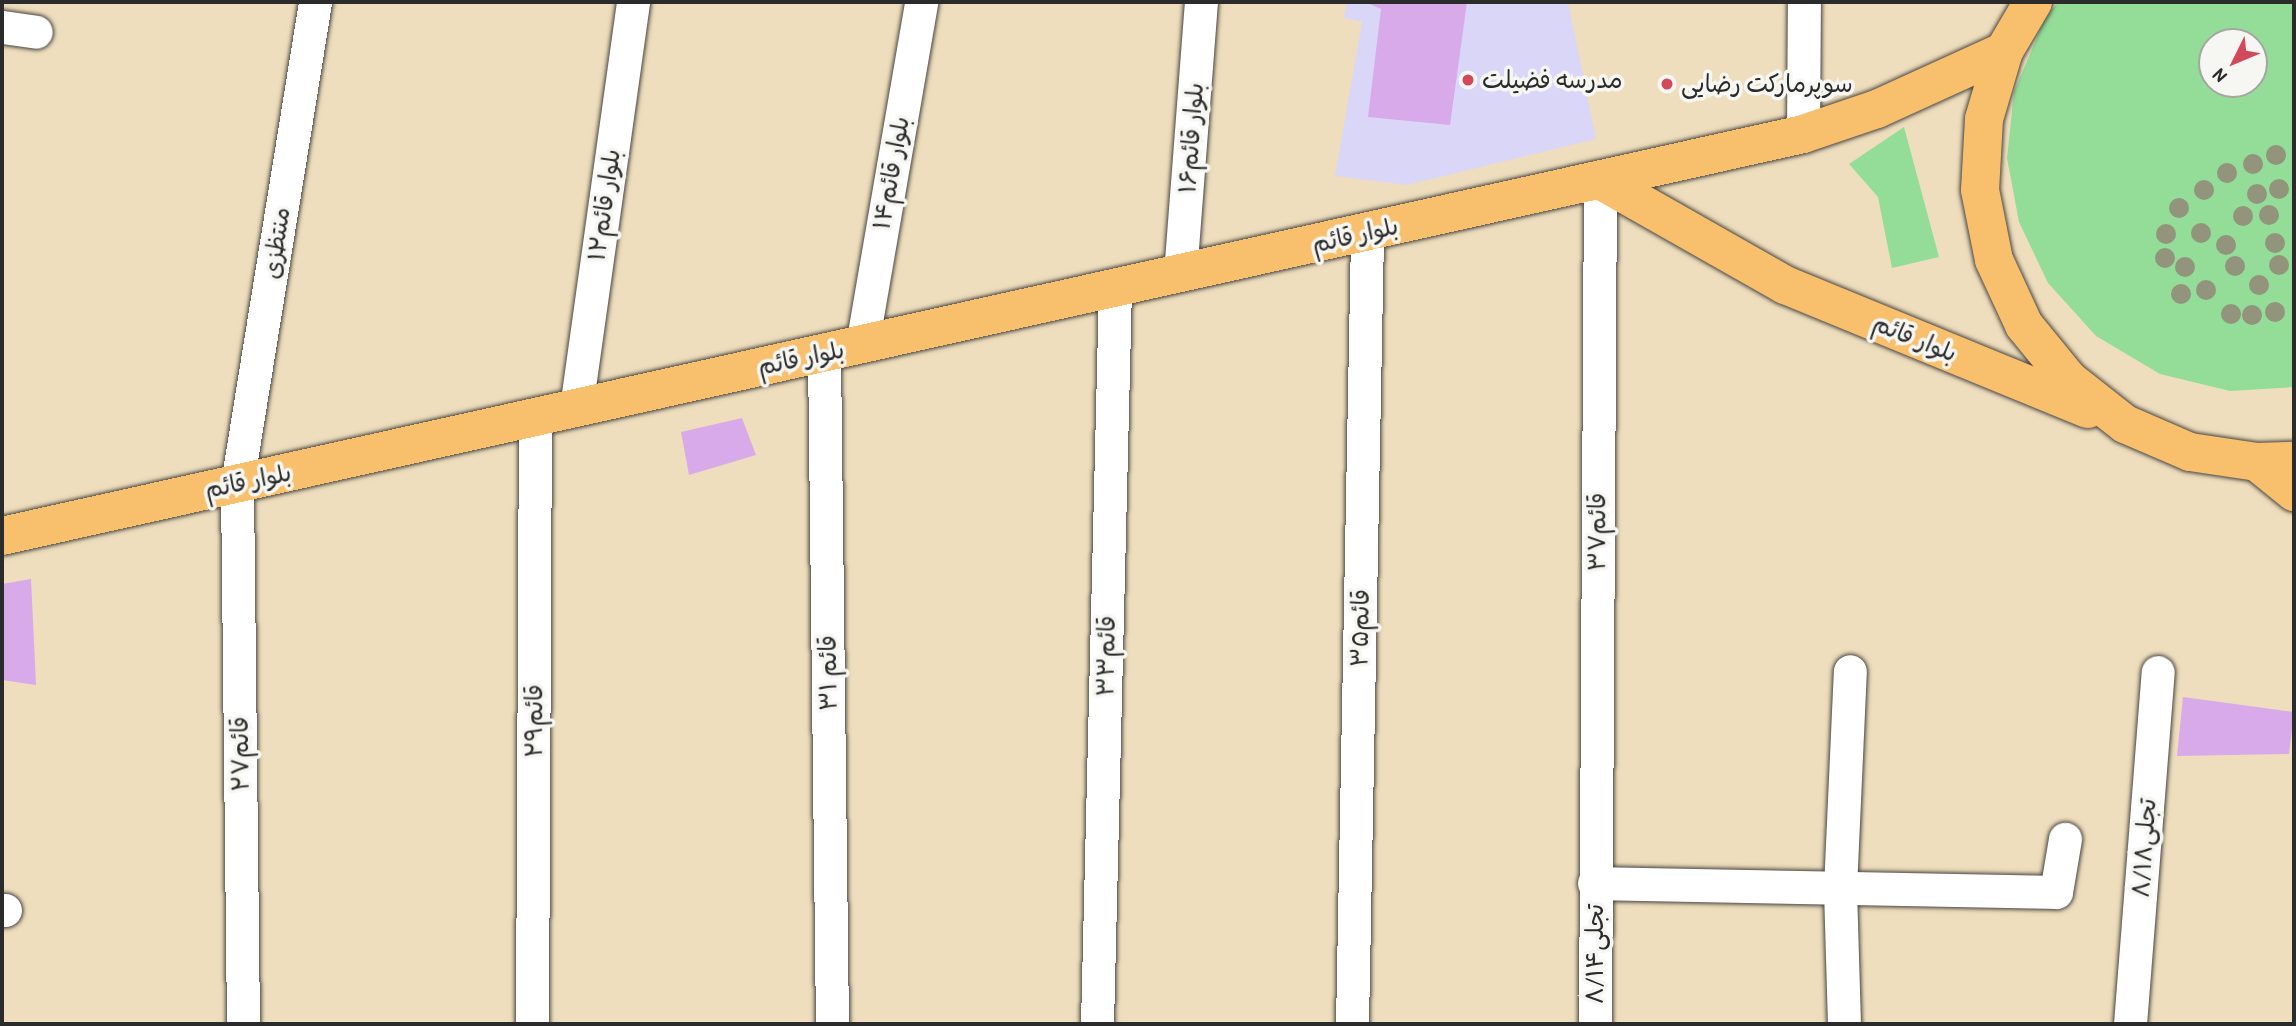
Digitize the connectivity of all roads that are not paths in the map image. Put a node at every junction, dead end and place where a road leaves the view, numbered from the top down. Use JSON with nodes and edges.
{"nodes":[{"id":1,"x":315,"y":2,"type":"edge"},
{"id":2,"x":633,"y":2,"type":"edge"},
{"id":3,"x":921,"y":2,"type":"edge"},
{"id":4,"x":1201,"y":2,"type":"edge"},
{"id":5,"x":1804,"y":2,"type":"edge"},
{"id":6,"x":2033,"y":2,"type":"edge"},
{"id":7,"x":2,"y":27,"type":"edge"},
{"id":8,"x":36,"y":32,"type":"dead end"},
{"id":9,"x":2004,"y":51,"type":"junction"},
{"id":10,"x":1803,"y":134,"type":"junction"},
{"id":11,"x":1600,"y":180,"type":"junction"},
{"id":12,"x":1367,"y":232,"type":"junction"},
{"id":13,"x":1180,"y":274,"type":"junction"},
{"id":14,"x":1115,"y":288,"type":"junction"},
{"id":15,"x":862,"y":345,"type":"junction"},
{"id":16,"x":824,"y":353,"type":"junction"},
{"id":17,"x":576,"y":408,"type":"junction"},
{"id":18,"x":535,"y":418,"type":"junction"},
{"id":19,"x":2125,"y":424,"type":"junction"},
{"id":20,"x":2294,"y":461,"type":"edge"},
{"id":21,"x":2257,"y":462,"type":"junction"},
{"id":22,"x":237,"y":484,"type":"junction"},
{"id":23,"x":2294,"y":492,"type":"edge"},
{"id":24,"x":2,"y":536,"type":"edge"},
{"id":25,"x":1850,"y":671,"type":"dead end"},
{"id":26,"x":2158,"y":672,"type":"dead end"},
{"id":27,"x":2065,"y":839,"type":"dead end"},
{"id":28,"x":1594,"y":883,"type":"junction"},
{"id":29,"x":1840,"y":888,"type":"junction"},
{"id":30,"x":832,"y":1009,"type":"edge"},
{"id":31,"x":243,"y":1024,"type":"edge"},
{"id":32,"x":532,"y":1024,"type":"edge"},
{"id":33,"x":1097,"y":1024,"type":"edge"},
{"id":34,"x":1352,"y":1024,"type":"edge"},
{"id":35,"x":1595,"y":1024,"type":"edge"},
{"id":36,"x":1844,"y":1024,"type":"edge"},
{"id":37,"x":2130,"y":1024,"type":"edge"}],
"edges":[{"from":1,"to":22,"type":"street","name":"منتظزی"},
{"from":2,"to":17,"type":"street","name":"بلوار قائم۱۲"},
{"from":3,"to":15,"type":"street","name":"بلوار قائم۱۴"},
{"from":4,"to":13,"type":"street","name":"بلوار قائم۱۶"},
{"from":5,"to":10,"type":"street"},
{"from":6,"to":9,"type":"main road"},
{"from":7,"to":8,"type":"street"},
{"from":9,"to":10,"type":"main road","name":"بلوار قائم"},
{"from":9,"to":19,"type":"main road"},
{"from":10,"to":11,"type":"main road","name":"بلوار قائم"},
{"from":11,"to":12,"type":"main road","name":"بلوار قائم"},
{"from":11,"to":19,"type":"main road","name":"بلوار قائم"},
{"from":11,"to":28,"type":"street","name":"قائم۳۷"},
{"from":12,"to":13,"type":"main road","name":"بلوار قائم"},
{"from":12,"to":34,"type":"street","name":"قائم۳۵"},
{"from":13,"to":14,"type":"main road","name":"بلوار قائم"},
{"from":14,"to":15,"type":"main road","name":"بلوار قائم"},
{"from":14,"to":33,"type":"street","name":"قائم۳۳"},
{"from":15,"to":16,"type":"main road","name":"بلوار قائم"},
{"from":16,"to":17,"type":"main road","name":"بلوار قائم"},
{"from":16,"to":30,"type":"street","name":"قائم ۳۱"},
{"from":17,"to":18,"type":"main road","name":"بلوار قائم"},
{"from":18,"to":22,"type":"main road","name":"بلوار قائم"},
{"from":18,"to":32,"type":"street","name":"قائم۲۹"},
{"from":19,"to":21,"type":"main road"},
{"from":20,"to":21,"type":"main road"},
{"from":21,"to":23,"type":"main road"},
{"from":22,"to":24,"type":"main road","name":"بلوار قائم"},
{"from":22,"to":31,"type":"street","name":"قائم۲۷"},
{"from":25,"to":29,"type":"street"},
{"from":26,"to":37,"type":"street","name":"تجلی۸/۱۸"},
{"from":27,"to":29,"type":"street"},
{"from":28,"to":29,"type":"street"},
{"from":28,"to":35,"type":"street","name":"تجلی۸‌/۱۴"},
{"from":29,"to":36,"type":"street"}]}
